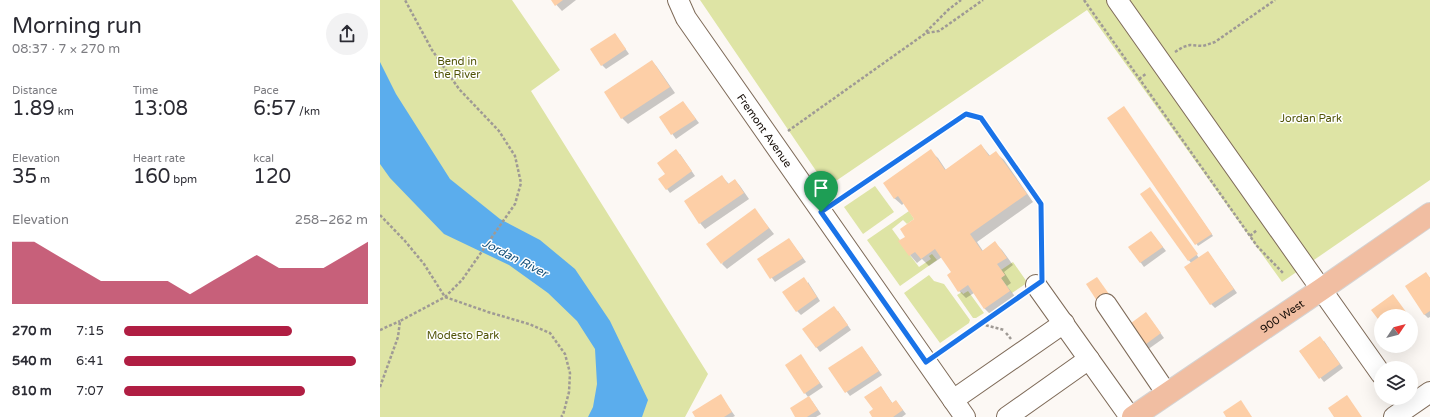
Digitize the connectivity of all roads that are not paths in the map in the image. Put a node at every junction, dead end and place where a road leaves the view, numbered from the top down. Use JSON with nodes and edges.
{"nodes":[{"id":1,"x":678,"y":0,"type":"edge"},
{"id":2,"x":1117,"y":0,"type":"edge"},
{"id":3,"x":1430,"y":214,"type":"edge"},
{"id":4,"x":1036,"y":285,"type":"road end"},
{"id":5,"x":1322,"y":289,"type":"junction"},
{"id":6,"x":1106,"y":304,"type":"dead end"},
{"id":7,"x":1064,"y":323,"type":"junction"},
{"id":8,"x":1089,"y":359,"type":"junction"},
{"id":9,"x":1374,"y":364,"type":"edge"},
{"id":10,"x":1430,"y":392,"type":"edge"},
{"id":11,"x":1167,"y":394,"type":"junction"},
{"id":12,"x":953,"y":400,"type":"junction"},
{"id":13,"x":1402,"y":410,"type":"edge"},
{"id":14,"x":965,"y":417,"type":"edge"},
{"id":15,"x":1007,"y":417,"type":"edge"},
{"id":16,"x":1130,"y":417,"type":"edge"},
{"id":17,"x":1133,"y":417,"type":"edge"}],
"edges":[{"from":1,"to":12,"type":"street","name":"Fremont Avenue"},
{"from":2,"to":5,"type":"street"},
{"from":3,"to":5,"type":"main road","name":"900 West"},
{"from":4,"to":7,"type":"street"},
{"from":5,"to":9,"type":"street"},
{"from":5,"to":11,"type":"main road","name":"900 West"},
{"from":6,"to":11,"type":"street"},
{"from":7,"to":8,"type":"street"},
{"from":7,"to":12,"type":"street"},
{"from":8,"to":15,"type":"street"},
{"from":8,"to":16,"type":"street"},
{"from":10,"to":13,"type":"street"},
{"from":11,"to":17,"type":"main road","name":"900 West"},
{"from":12,"to":14,"type":"street","name":"Fremont Avenue"}]}
